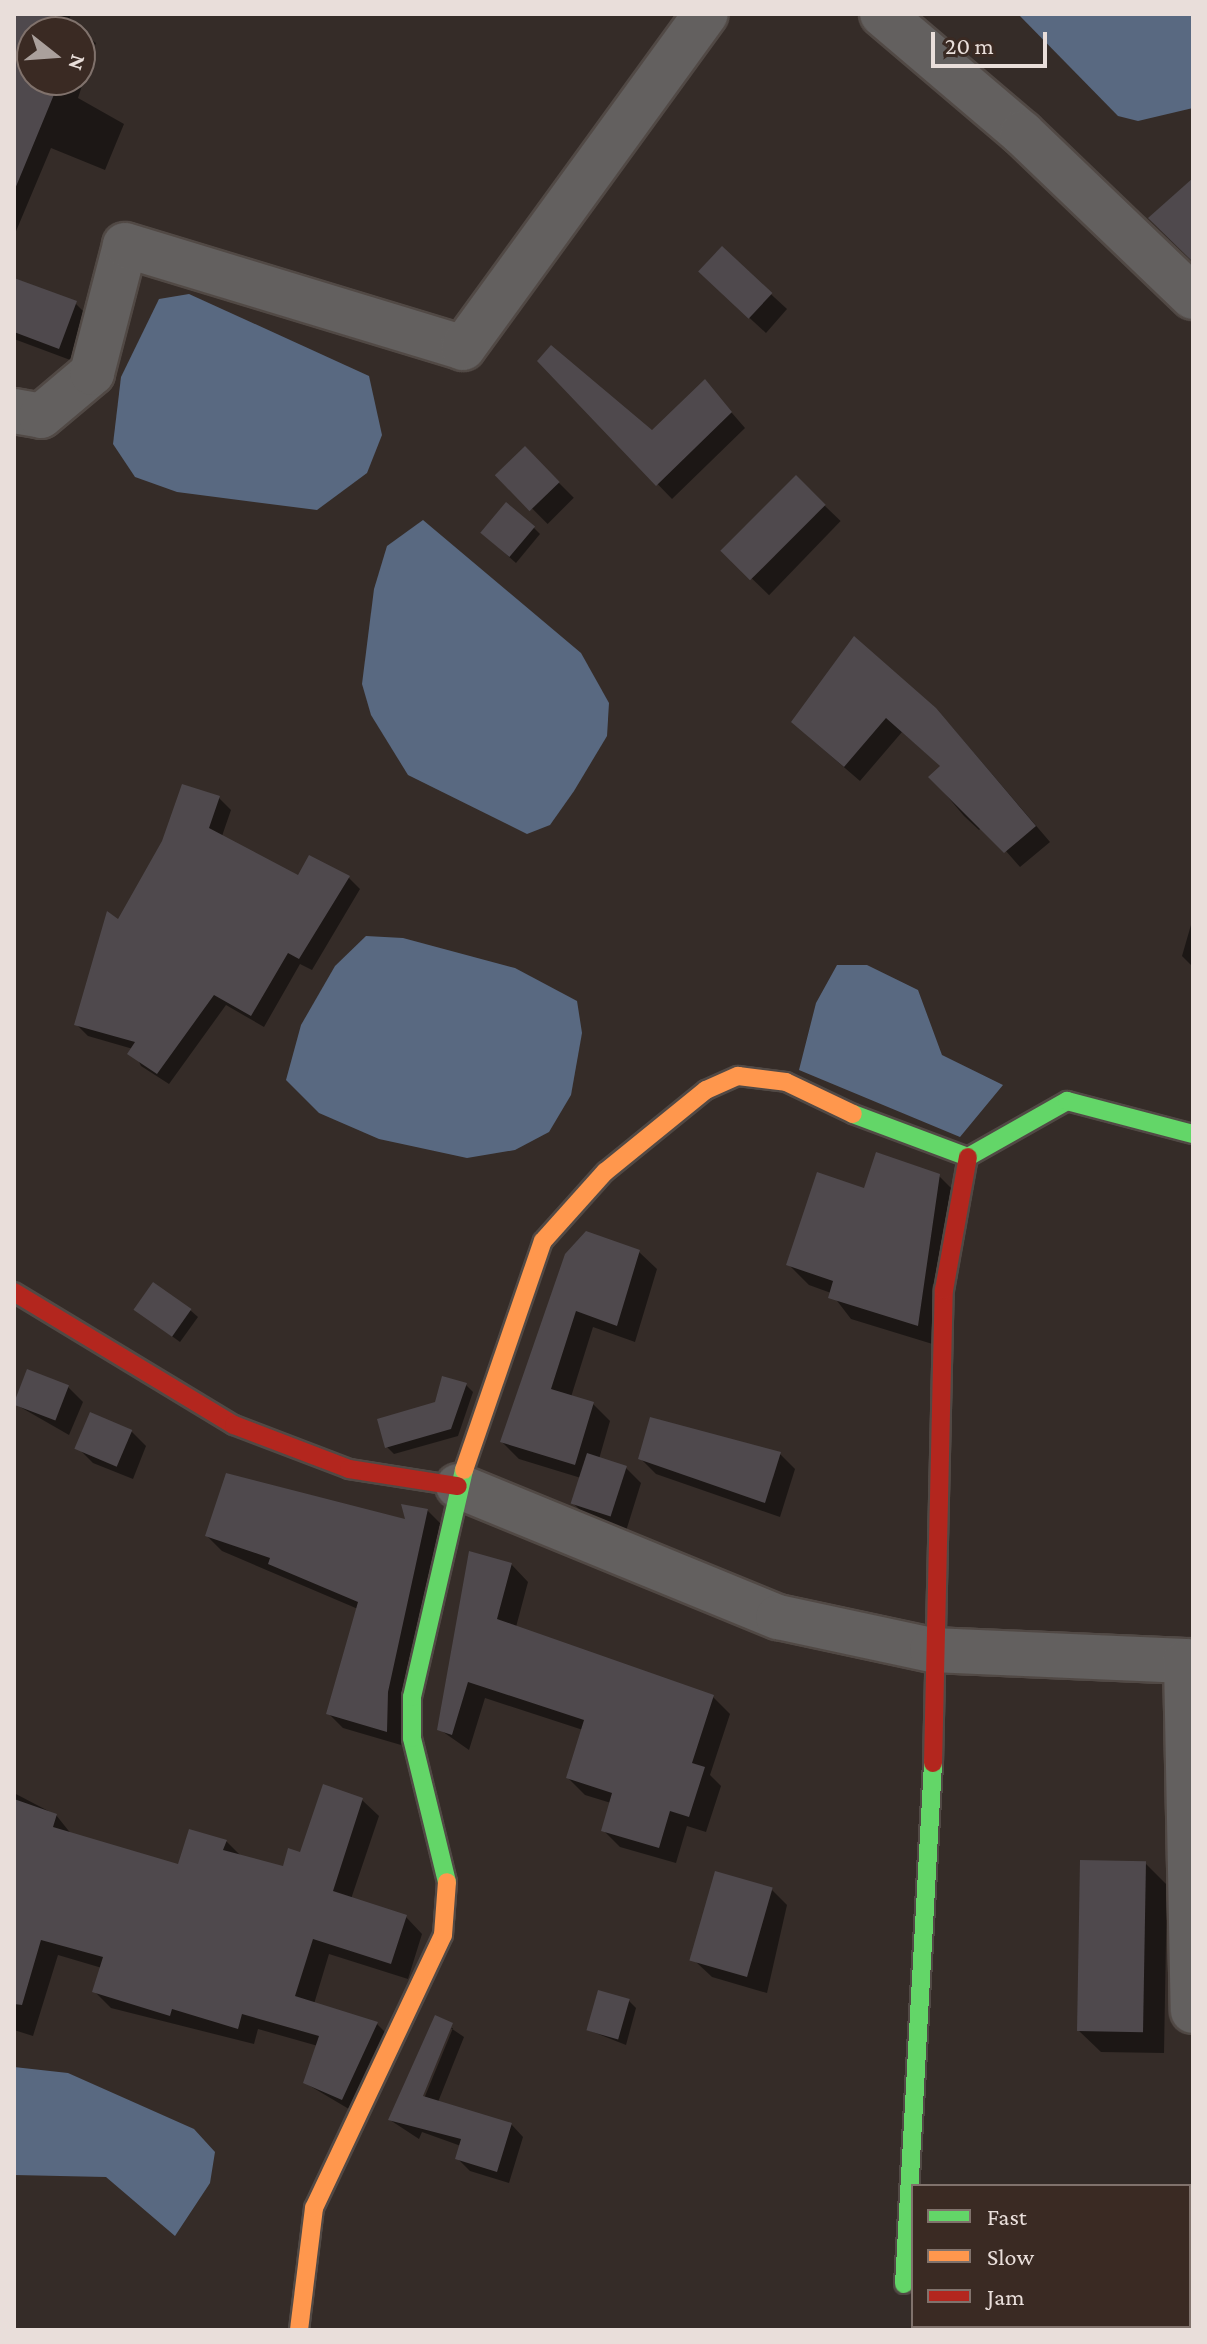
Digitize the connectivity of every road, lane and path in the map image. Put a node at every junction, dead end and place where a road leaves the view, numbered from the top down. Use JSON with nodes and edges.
{"nodes":[{"id":1,"x":706,"y":14,"type":"edge"},
{"id":2,"x":882,"y":14,"type":"edge"},
{"id":3,"x":1193,"y":297,"type":"edge"},
{"id":4,"x":14,"y":411,"type":"edge"},
{"id":5,"x":1193,"y":1134,"type":"edge"},
{"id":6,"x":968,"y":1157,"type":"junction"},
{"id":7,"x":14,"y":1292,"type":"edge"},
{"id":8,"x":458,"y":1486,"type":"junction"},
{"id":9,"x":932,"y":1650,"type":"junction"},
{"id":10,"x":1190,"y":1661,"type":"edge"},
{"id":11,"x":1193,"y":2011,"type":"edge"},
{"id":12,"x":904,"y":2284,"type":"dead end"},
{"id":13,"x":299,"y":2330,"type":"edge"}],
"edges":[{"from":1,"to":4,"type":"street"},
{"from":2,"to":3,"type":"street"},
{"from":5,"to":6,"type":"street"},
{"from":6,"to":8,"type":"street"},
{"from":6,"to":9,"type":"street"},
{"from":7,"to":8,"type":"street"},
{"from":8,"to":9,"type":"street"},
{"from":8,"to":13,"type":"street"},
{"from":9,"to":10,"type":"street"},
{"from":9,"to":12,"type":"street"},
{"from":10,"to":11,"type":"street"}]}
